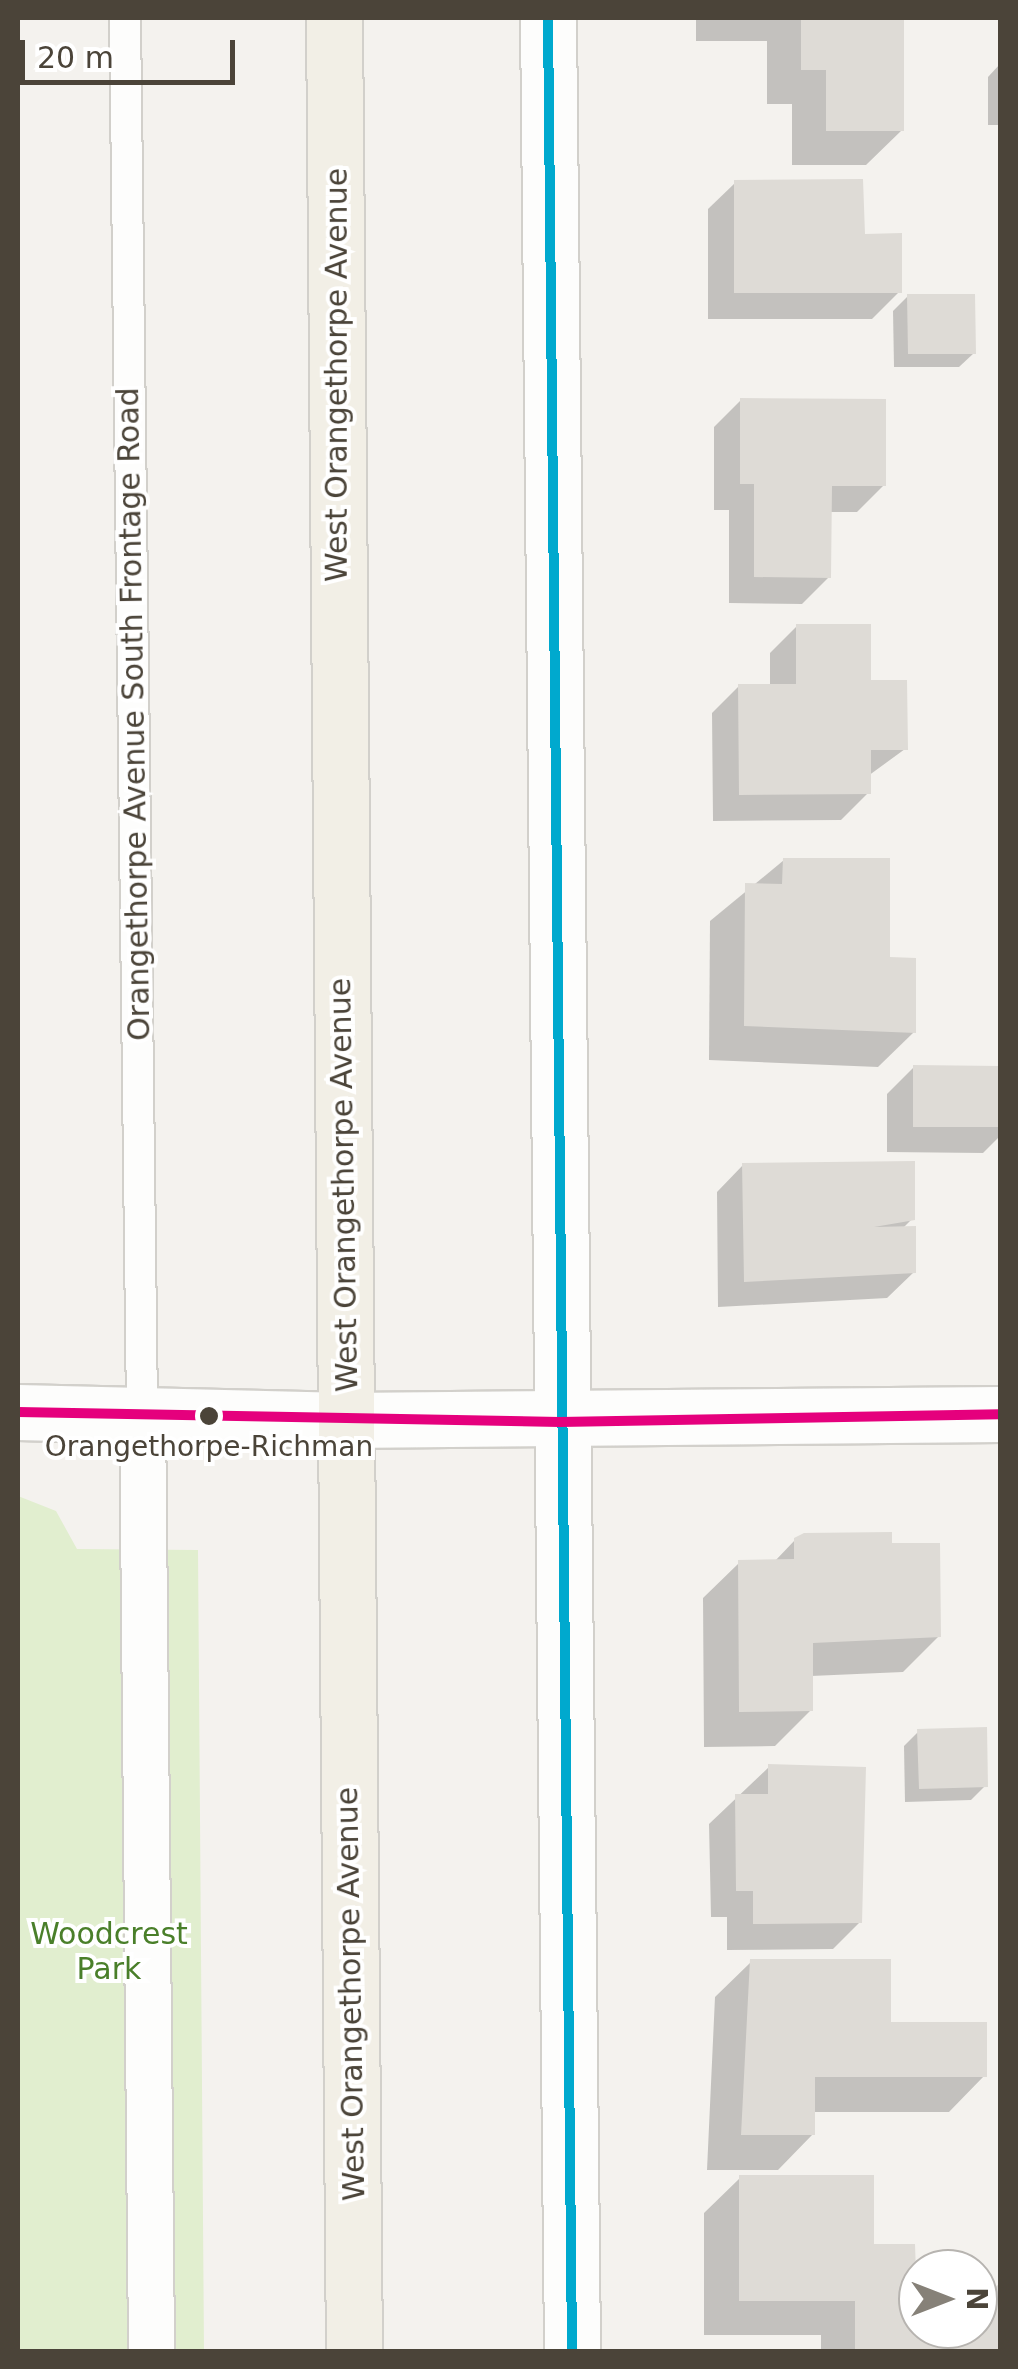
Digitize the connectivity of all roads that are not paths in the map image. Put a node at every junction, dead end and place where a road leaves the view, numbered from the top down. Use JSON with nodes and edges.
{"nodes":[{"id":1,"x":125,"y":18,"type":"edge"},
{"id":2,"x":334,"y":18,"type":"edge"},
{"id":3,"x":548,"y":18,"type":"edge"},
{"id":4,"x":142,"y":1410,"type":"junction"},
{"id":5,"x":18,"y":1412,"type":"edge"},
{"id":6,"x":1000,"y":1414,"type":"edge"},
{"id":7,"x":346,"y":1420,"type":"junction"},
{"id":8,"x":560,"y":1422,"type":"junction"},
{"id":9,"x":151,"y":2352,"type":"edge"},
{"id":10,"x":354,"y":2352,"type":"edge"},
{"id":11,"x":572,"y":2352,"type":"edge"}],
"edges":[{"from":1,"to":4,"type":"lane","name":"Orangethorpe Avenue South Frontage Road"},
{"from":2,"to":7,"type":"main road","name":"West Orangethorpe Avenue"},
{"from":3,"to":8,"type":"street"},
{"from":4,"to":5,"type":"street"},
{"from":4,"to":7,"type":"street"},
{"from":4,"to":9,"type":"street"},
{"from":6,"to":8,"type":"street"},
{"from":7,"to":8,"type":"street"},
{"from":7,"to":10,"type":"main road","name":"West Orangethorpe Avenue"},
{"from":8,"to":11,"type":"street"}]}
